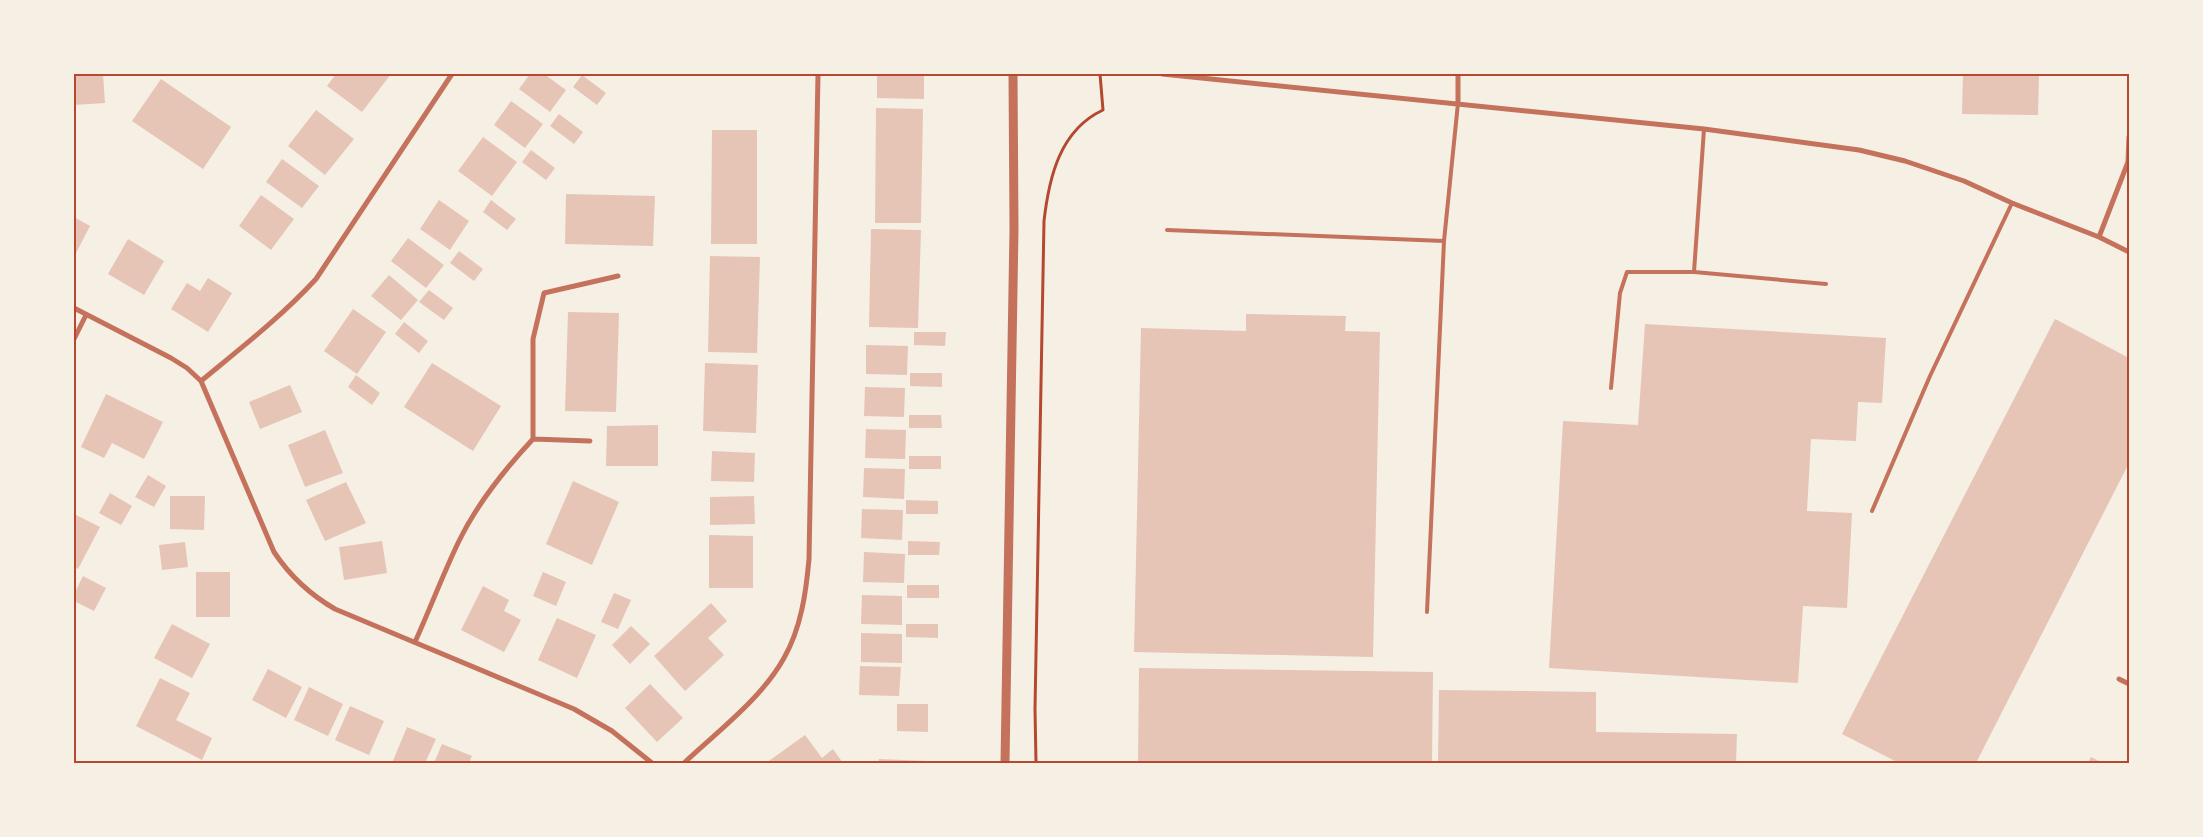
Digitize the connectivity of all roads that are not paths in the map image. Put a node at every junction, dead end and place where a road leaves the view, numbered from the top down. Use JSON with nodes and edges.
{"nodes":[{"id":1,"x":452,"y":74,"type":"edge"},
{"id":2,"x":818,"y":74,"type":"edge"},
{"id":3,"x":1013,"y":74,"type":"edge"},
{"id":4,"x":1162,"y":74,"type":"edge"},
{"id":5,"x":1458,"y":74,"type":"edge"},
{"id":6,"x":1458,"y":103,"type":"junction"},
{"id":7,"x":1704,"y":128,"type":"junction"},
{"id":8,"x":2129,"y":137,"type":"edge"},
{"id":9,"x":2012,"y":203,"type":"junction"},
{"id":10,"x":1167,"y":230,"type":"dead end"},
{"id":11,"x":2099,"y":237,"type":"junction"},
{"id":12,"x":1444,"y":241,"type":"junction"},
{"id":13,"x":2129,"y":252,"type":"edge"},
{"id":14,"x":1694,"y":272,"type":"junction"},
{"id":15,"x":618,"y":276,"type":"dead end"},
{"id":16,"x":1826,"y":284,"type":"dead end"},
{"id":17,"x":74,"y":308,"type":"edge"},
{"id":18,"x":86,"y":315,"type":"junction"},
{"id":19,"x":74,"y":339,"type":"edge"},
{"id":20,"x":201,"y":381,"type":"junction"},
{"id":21,"x":1611,"y":388,"type":"dead end"},
{"id":22,"x":533,"y":439,"type":"junction"},
{"id":23,"x":590,"y":441,"type":"dead end"},
{"id":24,"x":1872,"y":511,"type":"dead end"},
{"id":25,"x":1427,"y":612,"type":"dead end"},
{"id":26,"x":415,"y":642,"type":"junction"},
{"id":27,"x":2119,"y":679,"type":"dead end"},
{"id":28,"x":2129,"y":684,"type":"edge"},
{"id":29,"x":652,"y":763,"type":"edge"},
{"id":30,"x":684,"y":763,"type":"edge"},
{"id":31,"x":1005,"y":763,"type":"edge"}],
"edges":[{"from":1,"to":20,"type":"street"},
{"from":2,"to":30,"type":"street"},
{"from":3,"to":31,"type":"street"},
{"from":4,"to":6,"type":"street"},
{"from":5,"to":6,"type":"street"},
{"from":6,"to":7,"type":"street"},
{"from":6,"to":12,"type":"lane"},
{"from":7,"to":9,"type":"street"},
{"from":7,"to":14,"type":"lane"},
{"from":8,"to":11,"type":"street"},
{"from":9,"to":11,"type":"street"},
{"from":9,"to":24,"type":"lane"},
{"from":10,"to":12,"type":"lane"},
{"from":11,"to":13,"type":"street"},
{"from":12,"to":25,"type":"lane"},
{"from":14,"to":16,"type":"lane"},
{"from":14,"to":21,"type":"lane"},
{"from":15,"to":22,"type":"street"},
{"from":17,"to":18,"type":"street"},
{"from":18,"to":19,"type":"street"},
{"from":18,"to":20,"type":"street"},
{"from":20,"to":26,"type":"street"},
{"from":22,"to":23,"type":"street"},
{"from":22,"to":26,"type":"street"},
{"from":26,"to":29,"type":"street"},
{"from":27,"to":28,"type":"street"}]}
